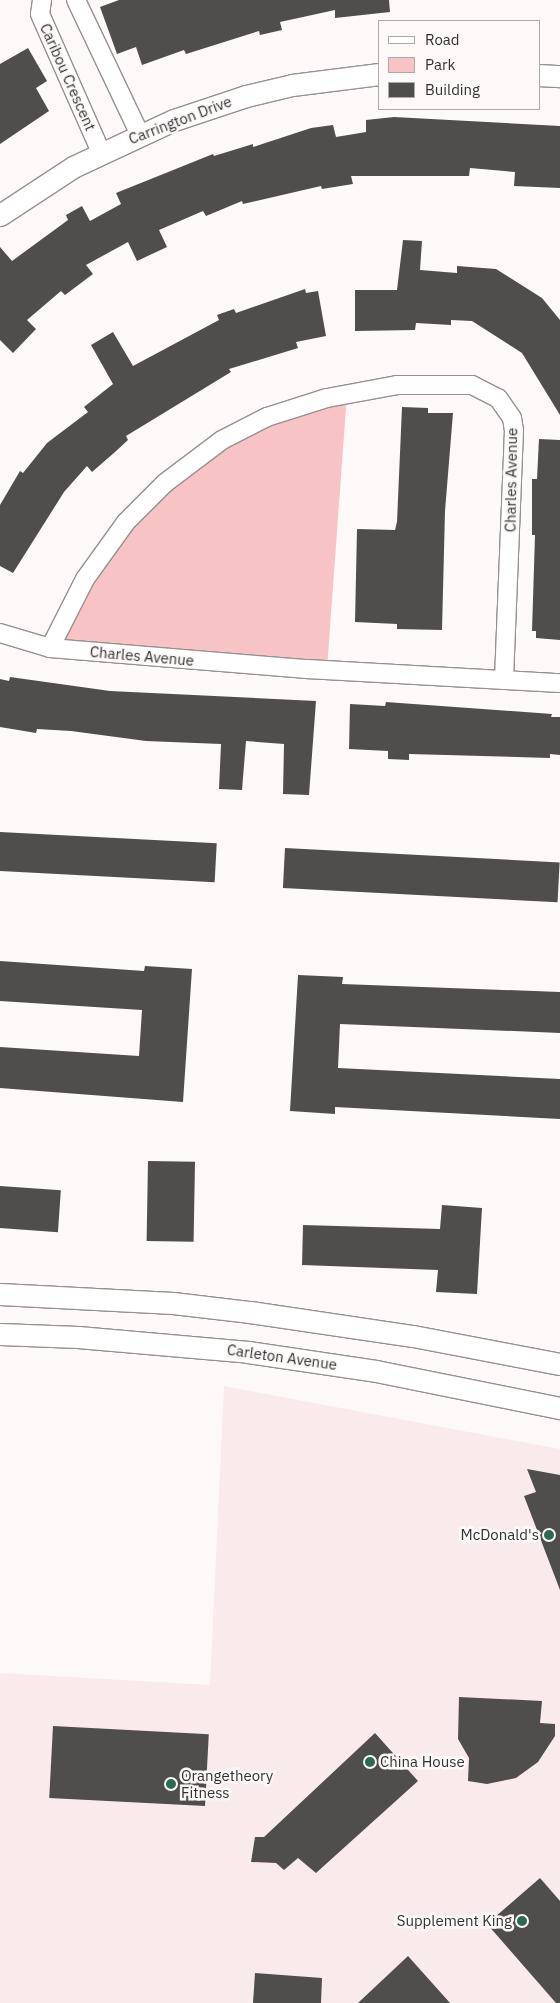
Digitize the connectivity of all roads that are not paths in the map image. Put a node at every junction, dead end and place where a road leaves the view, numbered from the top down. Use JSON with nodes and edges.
{"nodes":[{"id":1,"x":42,"y":0,"type":"edge"},
{"id":2,"x":76,"y":0,"type":"edge"},
{"id":3,"x":378,"y":74,"type":"edge"},
{"id":4,"x":540,"y":75,"type":"edge"},
{"id":5,"x":560,"y":76,"type":"edge"},
{"id":6,"x":140,"y":134,"type":"junction"},
{"id":7,"x":101,"y":152,"type":"junction"},
{"id":8,"x":0,"y":215,"type":"edge"},
{"id":9,"x":0,"y":633,"type":"edge"},
{"id":10,"x":50,"y":648,"type":"junction"},
{"id":11,"x":504,"y":680,"type":"junction"},
{"id":12,"x":560,"y":683,"type":"edge"},
{"id":13,"x":0,"y":1294,"type":"edge"},
{"id":14,"x":0,"y":1334,"type":"edge"},
{"id":15,"x":560,"y":1364,"type":"edge"},
{"id":16,"x":560,"y":1408,"type":"edge"}],
"edges":[{"from":1,"to":7,"type":"street","name":"Caribou Crescent"},
{"from":2,"to":6,"type":"street"},
{"from":3,"to":6,"type":"street","name":"Carrington Drive"},
{"from":4,"to":5,"type":"street"},
{"from":6,"to":7,"type":"street","name":"Carrington Drive"},
{"from":7,"to":8,"type":"street","name":"Carrington Drive"},
{"from":9,"to":10,"type":"street","name":"Charles Avenue"},
{"from":10,"to":11,"type":"street","name":"Charles Avenue"},
{"from":10,"to":11,"type":"street","name":"Charles Avenue"},
{"from":11,"to":12,"type":"street","name":"Charles Avenue"},
{"from":13,"to":15,"type":"street"},
{"from":14,"to":16,"type":"street","name":"Carleton Avenue"}]}
